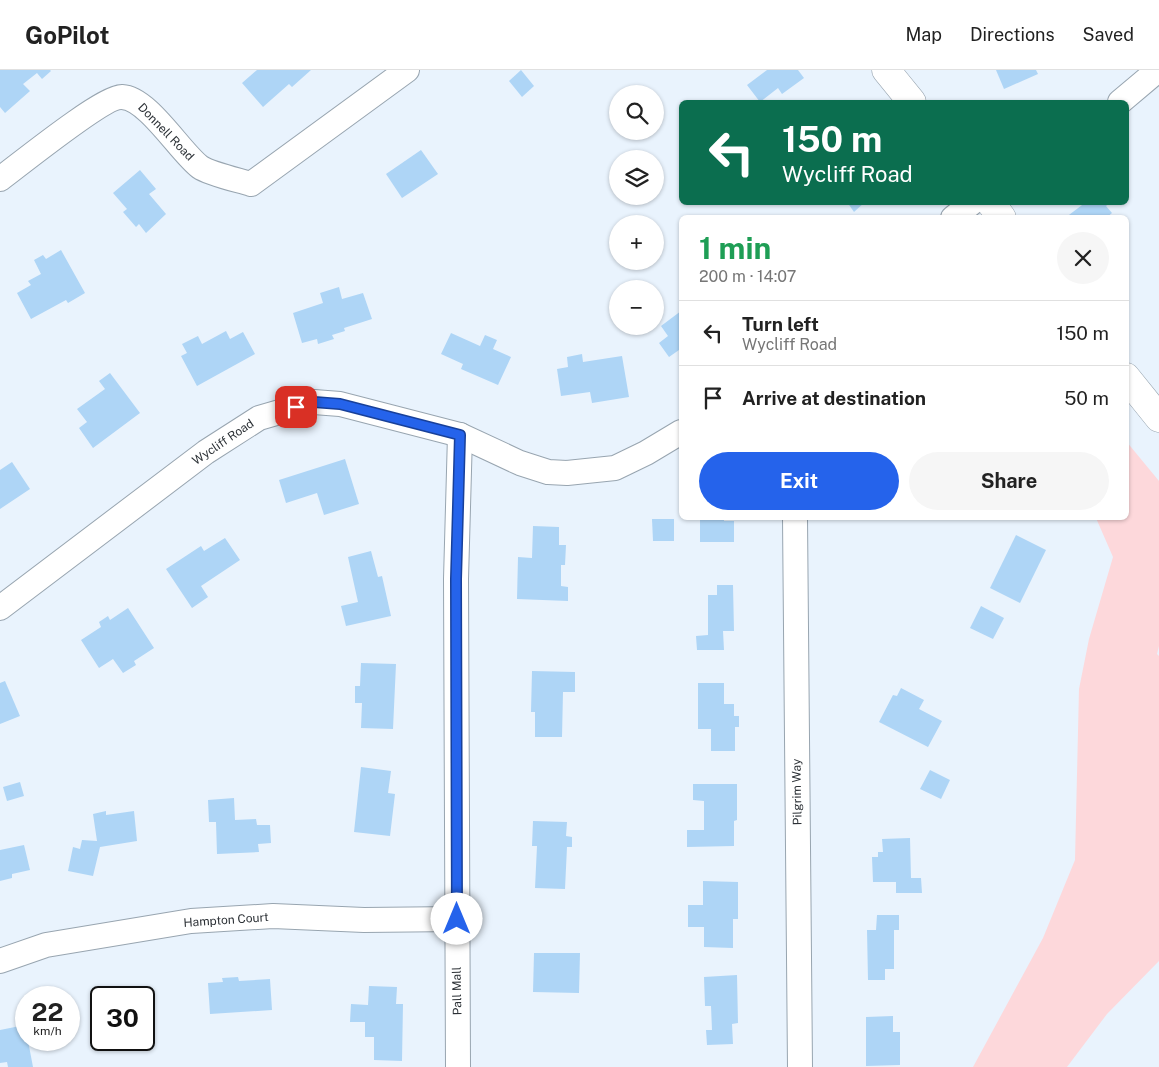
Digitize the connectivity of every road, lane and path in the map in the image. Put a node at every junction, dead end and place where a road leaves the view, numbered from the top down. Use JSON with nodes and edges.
{"nodes":[{"id":1,"x":407,"y":70,"type":"edge"},
{"id":2,"x":886,"y":70,"type":"edge"},
{"id":3,"x":1158,"y":70,"type":"edge"},
{"id":4,"x":910,"y":100,"type":"edge"},
{"id":5,"x":1122,"y":100,"type":"edge"},
{"id":6,"x":0,"y":179,"type":"edge"},
{"id":7,"x":969,"y":205,"type":"edge"},
{"id":8,"x":957,"y":215,"type":"edge"},
{"id":9,"x":1129,"y":381,"type":"edge"},
{"id":10,"x":1159,"y":418,"type":"edge"},
{"id":11,"x":679,"y":433,"type":"edge"},
{"id":12,"x":460,"y":435,"type":"junction"},
{"id":13,"x":795,"y":520,"type":"edge"},
{"id":14,"x":0,"y":608,"type":"edge"},
{"id":15,"x":457,"y":919,"type":"junction"},
{"id":16,"x":0,"y":961,"type":"edge"},
{"id":17,"x":458,"y":1067,"type":"edge"},
{"id":18,"x":800,"y":1067,"type":"edge"}],
"edges":[{"from":1,"to":6,"type":"street","name":"Donnell Road"},
{"from":2,"to":4,"type":"main road"},
{"from":3,"to":5,"type":"street"},
{"from":7,"to":8,"type":"street"},
{"from":9,"to":10,"type":"main road"},
{"from":11,"to":12,"type":"street","name":"Wycliff Road"},
{"from":12,"to":14,"type":"street","name":"Wycliff Road"},
{"from":12,"to":15,"type":"street","name":"Pall Mall"},
{"from":13,"to":18,"type":"street","name":"Pilgrim Way"},
{"from":15,"to":16,"type":"street","name":"Hampton Court"},
{"from":15,"to":17,"type":"street","name":"Pall Mall"}]}
